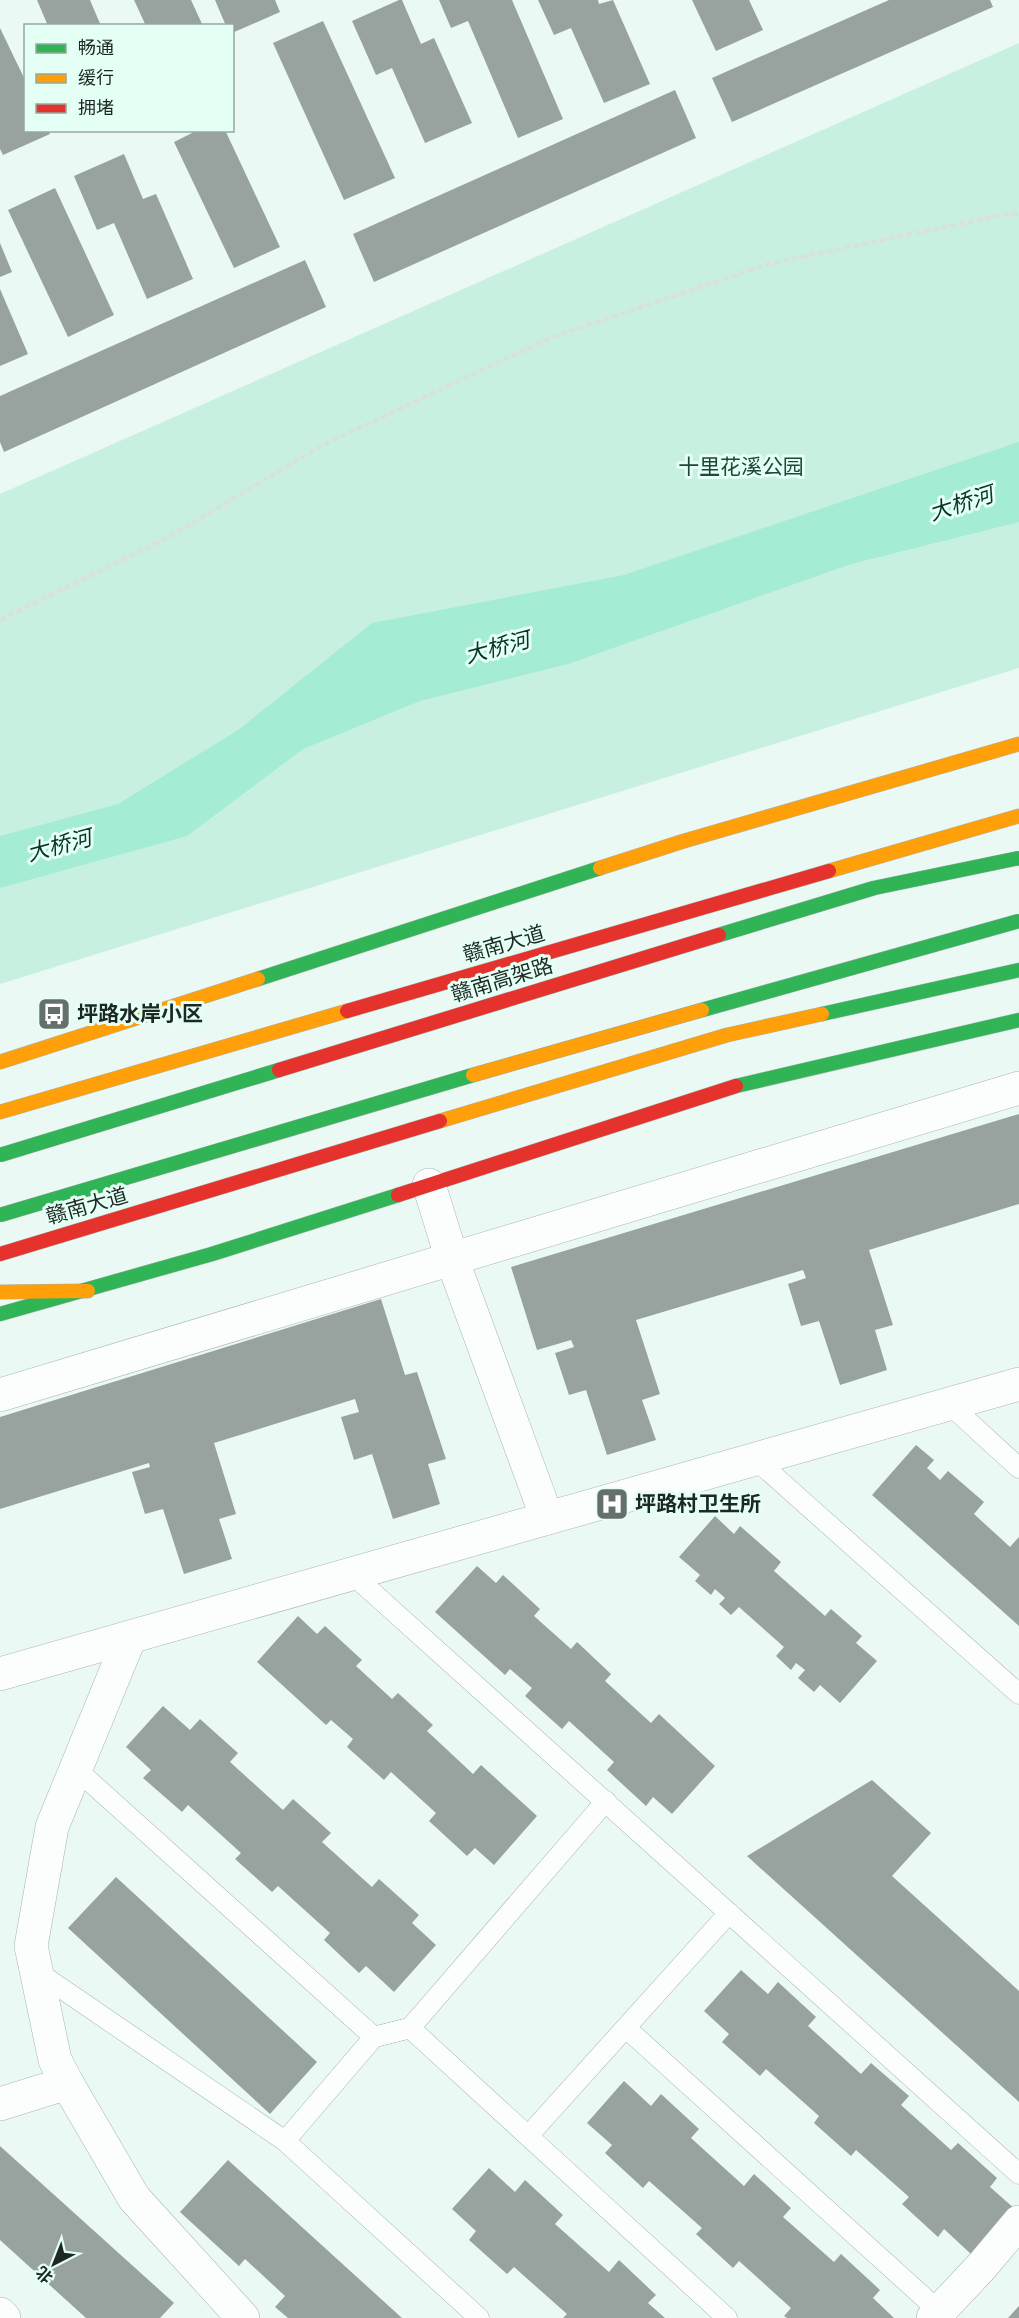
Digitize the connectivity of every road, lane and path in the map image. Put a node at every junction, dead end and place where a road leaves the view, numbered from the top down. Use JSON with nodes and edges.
{"nodes":[{"id":1,"x":1019,"y":214,"type":"edge"},
{"id":2,"x":0,"y":620,"type":"edge"},
{"id":3,"x":1019,"y":744,"type":"edge"},
{"id":4,"x":1019,"y":816,"type":"edge"},
{"id":5,"x":1019,"y":858,"type":"edge"},
{"id":6,"x":1019,"y":921,"type":"edge"},
{"id":7,"x":1019,"y":970,"type":"edge"},
{"id":8,"x":1019,"y":1020,"type":"edge"},
{"id":9,"x":0,"y":1062,"type":"edge"},
{"id":10,"x":1019,"y":1088,"type":"edge"},
{"id":11,"x":0,"y":1112,"type":"edge"},
{"id":12,"x":0,"y":1155,"type":"edge"},
{"id":13,"x":429,"y":1185,"type":"junction"},
{"id":14,"x":0,"y":1215,"type":"edge"},
{"id":15,"x":0,"y":1254,"type":"edge"},
{"id":16,"x":452,"y":1259,"type":"junction"},
{"id":17,"x":88,"y":1291,"type":"junction"},
{"id":18,"x":0,"y":1292,"type":"edge"},
{"id":19,"x":0,"y":1314,"type":"edge"},
{"id":20,"x":1019,"y":1384,"type":"edge"},
{"id":21,"x":0,"y":1395,"type":"edge"},
{"id":22,"x":949,"y":1404,"type":"junction"},
{"id":23,"x":755,"y":1459,"type":"junction"},
{"id":24,"x":1019,"y":1468,"type":"edge"},
{"id":25,"x":547,"y":1518,"type":"junction"},
{"id":26,"x":352,"y":1574,"type":"junction"},
{"id":27,"x":130,"y":1637,"type":"junction"},
{"id":28,"x":0,"y":1674,"type":"edge"},
{"id":29,"x":1019,"y":1694,"type":"edge"},
{"id":30,"x":76,"y":1769,"type":"junction"},
{"id":31,"x":606,"y":1801,"type":"junction"},
{"id":32,"x":729,"y":1913,"type":"junction"},
{"id":33,"x":36,"y":1971,"type":"junction"},
{"id":34,"x":410,"y":2028,"type":"junction"},
{"id":35,"x":626,"y":2028,"type":"junction"},
{"id":36,"x":374,"y":2037,"type":"junction"},
{"id":37,"x":67,"y":2083,"type":"junction"},
{"id":38,"x":0,"y":2104,"type":"edge"},
{"id":39,"x":528,"y":2136,"type":"junction"},
{"id":40,"x":285,"y":2140,"type":"junction"},
{"id":41,"x":1019,"y":2174,"type":"edge"},
{"id":42,"x":1019,"y":2222,"type":"edge"},
{"id":43,"x":0,"y":2314,"type":"edge"},
{"id":44,"x":936,"y":2314,"type":"edge"},
{"id":45,"x":4,"y":2318,"type":"edge"},
{"id":46,"x":243,"y":2318,"type":"edge"},
{"id":47,"x":479,"y":2318,"type":"edge"},
{"id":48,"x":727,"y":2318,"type":"edge"}],
"edges":[{"from":1,"to":2,"type":"path"},
{"from":3,"to":9,"type":"main road"},
{"from":4,"to":11,"type":"main road","name":"赣南大道"},
{"from":5,"to":12,"type":"main road","name":"赣南高架路","bridge":true},
{"from":6,"to":14,"type":"main road","bridge":true},
{"from":7,"to":15,"type":"main road","name":"赣南大道"},
{"from":8,"to":13,"type":"main road"},
{"from":10,"to":16,"type":"street"},
{"from":13,"to":16,"type":"street"},
{"from":13,"to":17,"type":"main road"},
{"from":16,"to":21,"type":"street"},
{"from":16,"to":25,"type":"street"},
{"from":17,"to":18,"type":"main road"},
{"from":17,"to":19,"type":"main road"},
{"from":20,"to":22,"type":"street"},
{"from":22,"to":23,"type":"street"},
{"from":22,"to":24,"type":"lane"},
{"from":23,"to":25,"type":"street"},
{"from":23,"to":29,"type":"lane"},
{"from":25,"to":26,"type":"street"},
{"from":26,"to":27,"type":"street"},
{"from":26,"to":31,"type":"lane"},
{"from":27,"to":28,"type":"street"},
{"from":27,"to":30,"type":"street"},
{"from":30,"to":33,"type":"street"},
{"from":30,"to":36,"type":"lane"},
{"from":31,"to":32,"type":"lane"},
{"from":31,"to":34,"type":"lane"},
{"from":32,"to":35,"type":"lane"},
{"from":32,"to":41,"type":"lane"},
{"from":33,"to":37,"type":"street"},
{"from":33,"to":40,"type":"lane"},
{"from":34,"to":36,"type":"lane"},
{"from":34,"to":39,"type":"lane"},
{"from":35,"to":39,"type":"lane"},
{"from":35,"to":44,"type":"lane"},
{"from":36,"to":40,"type":"lane"},
{"from":37,"to":38,"type":"street"},
{"from":37,"to":46,"type":"street"},
{"from":39,"to":48,"type":"lane"},
{"from":40,"to":47,"type":"lane"},
{"from":42,"to":44,"type":"street"},
{"from":43,"to":45,"type":"street"}]}
